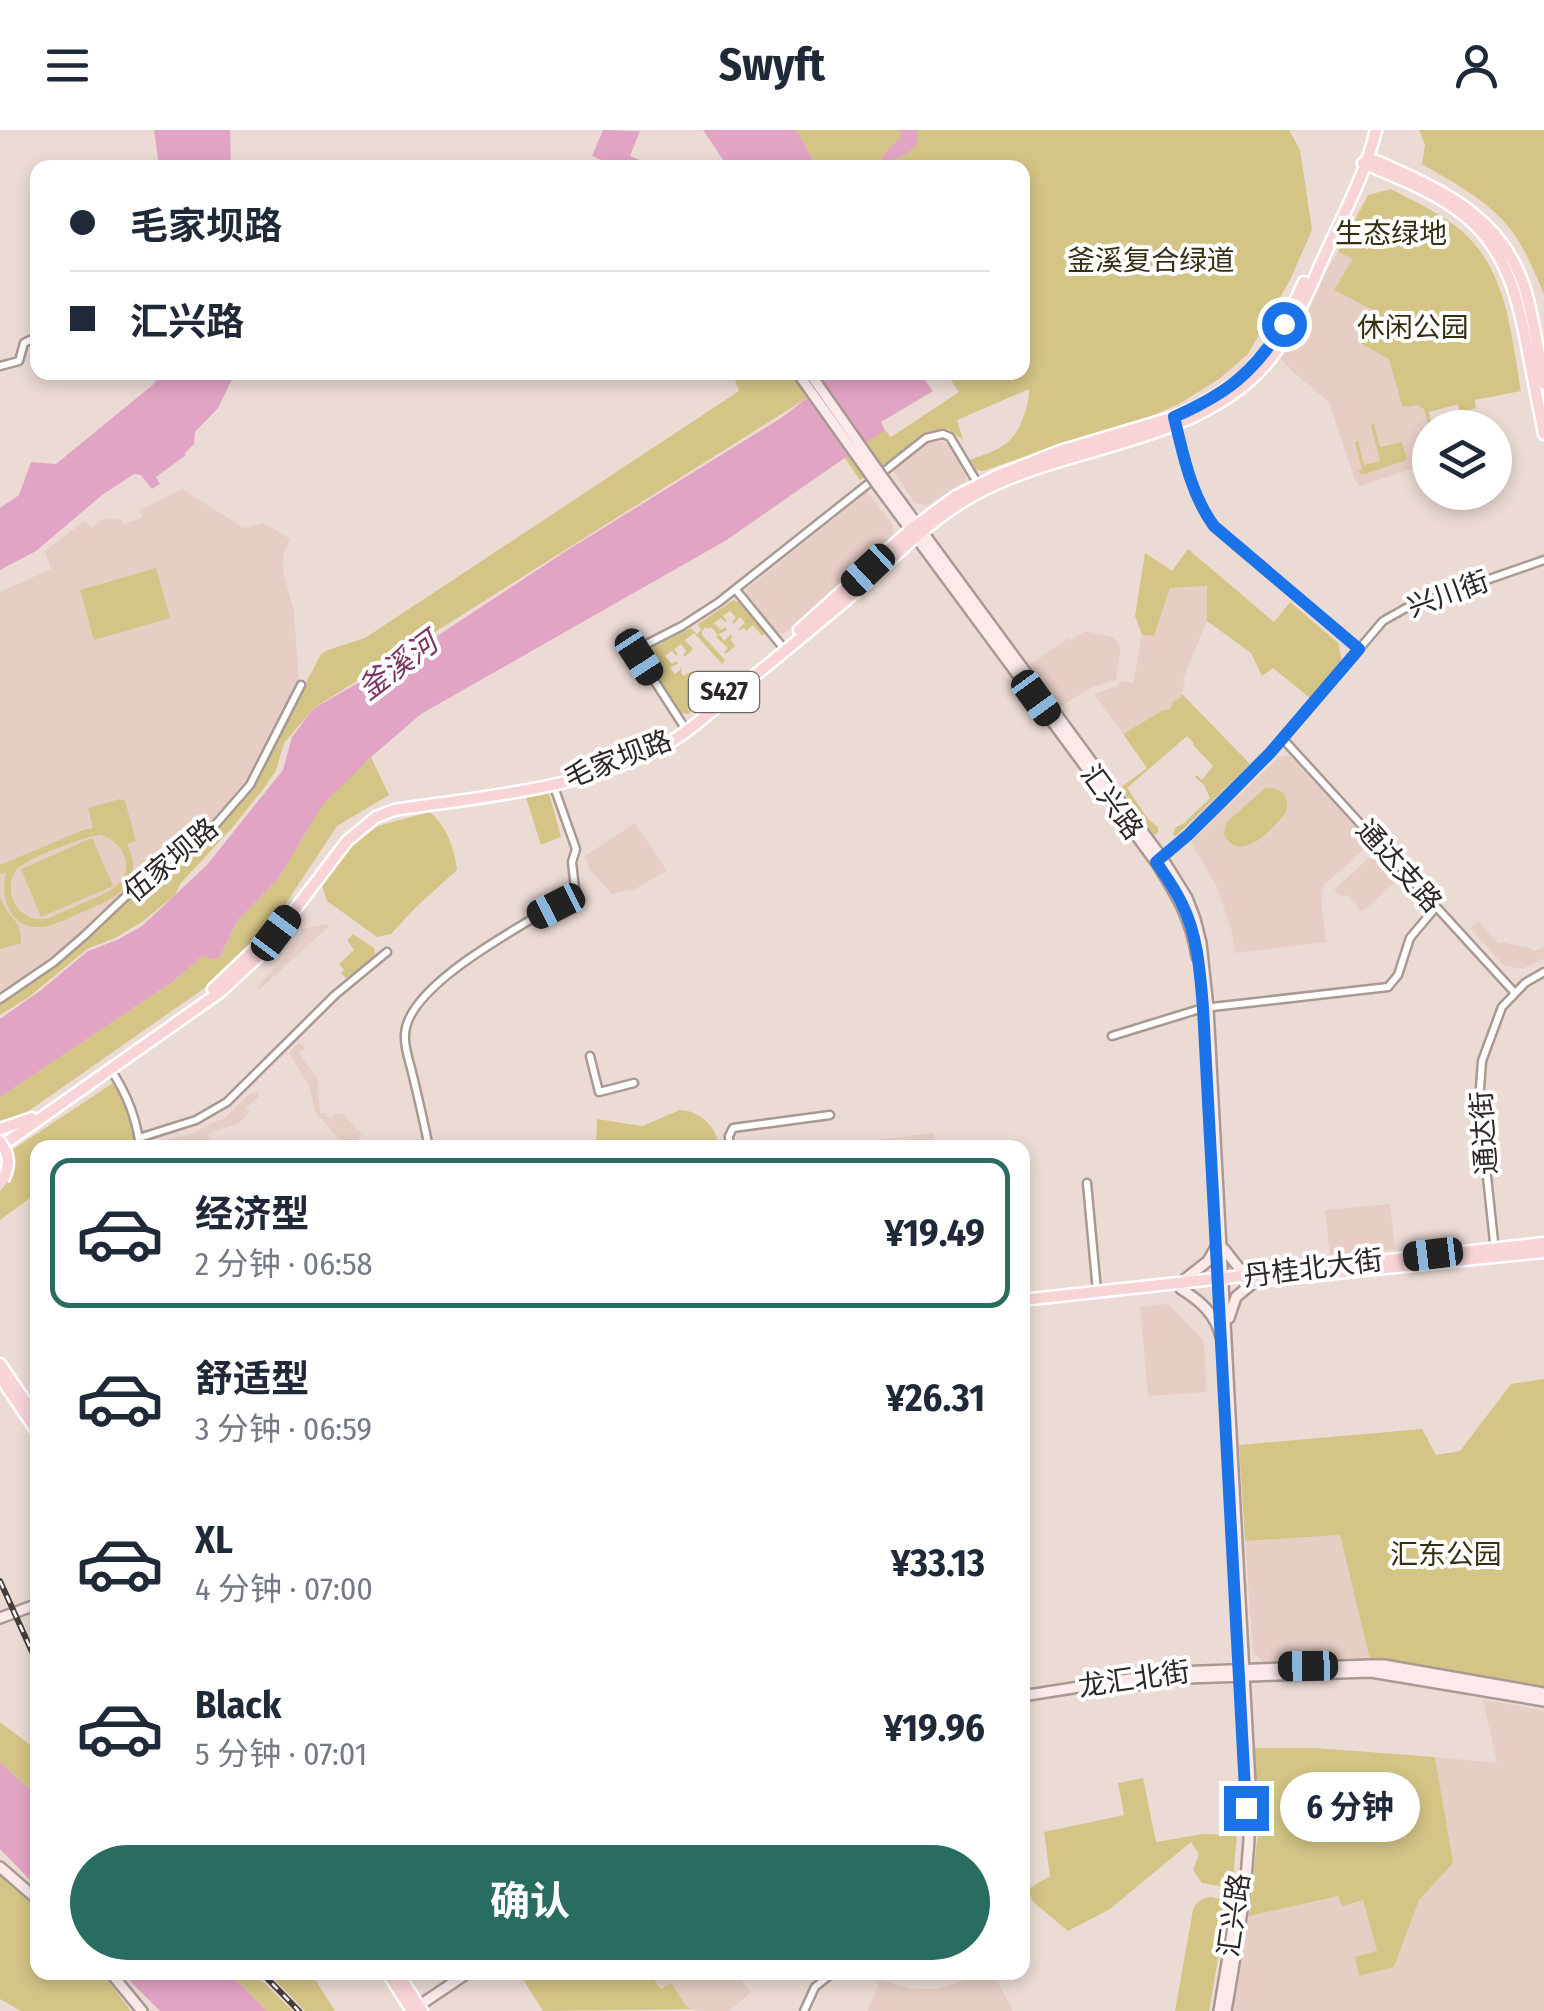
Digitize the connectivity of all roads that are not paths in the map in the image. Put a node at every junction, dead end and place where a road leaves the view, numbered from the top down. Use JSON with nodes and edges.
{"nodes":[{"id":1,"x":1373,"y":130,"type":"edge"},
{"id":2,"x":1366,"y":160,"type":"junction"},
{"id":3,"x":30,"y":340,"type":"edge"},
{"id":4,"x":0,"y":366,"type":"edge"},
{"id":5,"x":803,"y":380,"type":"edge"},
{"id":6,"x":814,"y":380,"type":"edge"},
{"id":7,"x":1544,"y":384,"type":"edge"},
{"id":8,"x":1174,"y":421,"type":"junction"},
{"id":9,"x":1544,"y":434,"type":"edge"},
{"id":10,"x":880,"y":480,"type":"junction"},
{"id":11,"x":978,"y":484,"type":"junction"},
{"id":12,"x":916,"y":531,"type":"junction"},
{"id":13,"x":1544,"y":560,"type":"edge"},
{"id":14,"x":736,"y":590,"type":"junction"},
{"id":15,"x":781,"y":645,"type":"junction"},
{"id":16,"x":1359,"y":649,"type":"junction"},
{"id":17,"x":301,"y":685,"type":"dead end"},
{"id":18,"x":683,"y":725,"type":"junction"},
{"id":19,"x":1283,"y":739,"type":"junction"},
{"id":20,"x":553,"y":784,"type":"junction"},
{"id":21,"x":1159,"y":860,"type":"junction"},
{"id":22,"x":1436,"y":907,"type":"junction"},
{"id":23,"x":387,"y":952,"type":"dead end"},
{"id":24,"x":1544,"y":972,"type":"edge"},
{"id":25,"x":1514,"y":992,"type":"junction"},
{"id":26,"x":0,"y":1000,"type":"edge"},
{"id":27,"x":1206,"y":1008,"type":"junction"},
{"id":28,"x":1112,"y":1036,"type":"dead end"},
{"id":29,"x":590,"y":1056,"type":"dead end"},
{"id":30,"x":110,"y":1070,"type":"junction"},
{"id":31,"x":634,"y":1083,"type":"dead end"},
{"id":32,"x":830,"y":1116,"type":"dead end"},
{"id":33,"x":32,"y":1118,"type":"junction"},
{"id":34,"x":0,"y":1128,"type":"edge"},
{"id":35,"x":139,"y":1140,"type":"edge"},
{"id":36,"x":147,"y":1140,"type":"edge"},
{"id":37,"x":427,"y":1140,"type":"edge"},
{"id":38,"x":728,"y":1140,"type":"edge"},
{"id":39,"x":0,"y":1142,"type":"edge"},
{"id":40,"x":2,"y":1182,"type":"edge"},
{"id":41,"x":1087,"y":1183,"type":"dead end"},
{"id":42,"x":1544,"y":1243,"type":"edge"},
{"id":43,"x":1219,"y":1246,"type":"junction"},
{"id":44,"x":1495,"y":1252,"type":"junction"},
{"id":45,"x":1544,"y":1252,"type":"edge"},
{"id":46,"x":1255,"y":1278,"type":"junction"},
{"id":47,"x":1220,"y":1282,"type":"junction"},
{"id":48,"x":1180,"y":1286,"type":"junction"},
{"id":49,"x":1097,"y":1292,"type":"junction"},
{"id":50,"x":1030,"y":1302,"type":"edge"},
{"id":51,"x":1030,"y":1302,"type":"edge"},
{"id":52,"x":1224,"y":1336,"type":"junction"},
{"id":53,"x":0,"y":1364,"type":"edge"},
{"id":54,"x":0,"y":1377,"type":"edge"},
{"id":55,"x":30,"y":1400,"type":"edge"},
{"id":56,"x":23,"y":1404,"type":"junction"},
{"id":57,"x":30,"y":1411,"type":"edge"},
{"id":58,"x":30,"y":1418,"type":"edge"},
{"id":59,"x":30,"y":1607,"type":"edge"},
{"id":60,"x":0,"y":1618,"type":"edge"},
{"id":61,"x":1242,"y":1672,"type":"junction"},
{"id":62,"x":1544,"y":1693,"type":"edge"},
{"id":63,"x":1030,"y":1697,"type":"edge"},
{"id":64,"x":1544,"y":1701,"type":"edge"},
{"id":65,"x":0,"y":1864,"type":"edge"},
{"id":66,"x":30,"y":1891,"type":"edge"},
{"id":67,"x":115,"y":1980,"type":"edge"},
{"id":68,"x":392,"y":1980,"type":"edge"},
{"id":69,"x":401,"y":1980,"type":"edge"},
{"id":70,"x":449,"y":1980,"type":"edge"},
{"id":71,"x":457,"y":1980,"type":"edge"},
{"id":72,"x":824,"y":1980,"type":"edge"},
{"id":73,"x":432,"y":1997,"type":"junction"},
{"id":74,"x":415,"y":2008,"type":"edge"},
{"id":75,"x":432,"y":2010,"type":"edge"},
{"id":76,"x":140,"y":2011,"type":"edge"},
{"id":77,"x":804,"y":2011,"type":"edge"},
{"id":78,"x":1222,"y":2011,"type":"edge"}],
"edges":[{"from":1,"to":2,"type":"main road","number":"S427"},
{"from":2,"to":7,"type":"main road"},
{"from":2,"to":8,"type":"main road","name":"毛家坝路","number":"S427"},
{"from":2,"to":9,"type":"main road"},
{"from":3,"to":4,"type":"street"},
{"from":5,"to":10,"type":"main road","bridge":true},
{"from":6,"to":10,"type":"main road","bridge":true},
{"from":8,"to":11,"type":"main road","name":"毛家坝路","number":"S427"},
{"from":8,"to":12,"type":"main road","name":"毛家坝路","number":"S427"},
{"from":8,"to":16,"type":"street"},
{"from":10,"to":12,"type":"main road","name":"汇兴路"},
{"from":11,"to":12,"type":"main road","name":"毛家坝路","number":"S427"},
{"from":11,"to":14,"type":"street"},
{"from":12,"to":15,"type":"main road","name":"毛家坝路","number":"S427"},
{"from":12,"to":20,"type":"main road","name":"毛家坝路","number":"S427"},
{"from":12,"to":21,"type":"main road","name":"汇兴路"},
{"from":13,"to":16,"type":"street","name":"兴川街"},
{"from":14,"to":15,"type":"street"},
{"from":14,"to":18,"type":"street"},
{"from":15,"to":18,"type":"main road","name":"毛家坝路","number":"S427"},
{"from":16,"to":19,"type":"street","name":"兴川街"},
{"from":17,"to":26,"type":"street","name":"伍家坝路"},
{"from":18,"to":33,"type":"main road","name":"毛家坝路","number":"S427"},
{"from":19,"to":21,"type":"street","name":"兴川街"},
{"from":19,"to":22,"type":"street","name":"通达支路"},
{"from":20,"to":30,"type":"main road","name":"毛家坝路","number":"S427"},
{"from":20,"to":37,"type":"street"},
{"from":21,"to":27,"type":"main road","name":"汇兴路"},
{"from":22,"to":25,"type":"street","name":"通达支路"},
{"from":22,"to":27,"type":"street"},
{"from":23,"to":36,"type":"street"},
{"from":24,"to":25,"type":"street","name":"通达街"},
{"from":25,"to":44,"type":"street","name":"通达街"},
{"from":27,"to":28,"type":"street"},
{"from":27,"to":43,"type":"main road","name":"汇兴路"},
{"from":29,"to":31,"type":"street"},
{"from":30,"to":35,"type":"street"},
{"from":30,"to":39,"type":"main road","name":"毛家坝路","number":"S427"},
{"from":32,"to":38,"type":"street"},
{"from":33,"to":34,"type":"main road"},
{"from":33,"to":39,"type":"main road","name":"毛家坝路","number":"S427"},
{"from":39,"to":40,"type":"main road","bridge":true},
{"from":41,"to":49,"type":"street"},
{"from":42,"to":44,"type":"main road","name":"丹桂北大街"},
{"from":43,"to":46,"type":"main road"},
{"from":43,"to":47,"type":"main road","name":"汇兴路"},
{"from":43,"to":48,"type":"main road"},
{"from":44,"to":45,"type":"main road","name":"丹桂北大街"},
{"from":44,"to":46,"type":"main road","name":"丹桂北大街"},
{"from":46,"to":47,"type":"main road","name":"丹桂北大街"},
{"from":46,"to":52,"type":"main road"},
{"from":47,"to":48,"type":"main road","name":"丹桂北大街"},
{"from":47,"to":52,"type":"main road"},
{"from":48,"to":49,"type":"main road","name":"丹桂北大街"},
{"from":48,"to":51,"type":"main road","name":"丹桂北大街"},
{"from":48,"to":52,"type":"main road"},
{"from":49,"to":50,"type":"main road","name":"丹桂北大街"},
{"from":52,"to":61,"type":"main road","name":"汇兴路"},
{"from":53,"to":56,"type":"main road"},
{"from":54,"to":56,"type":"main road"},
{"from":55,"to":56,"type":"street"},
{"from":56,"to":57,"type":"main road"},
{"from":56,"to":58,"type":"main road"},
{"from":59,"to":60,"type":"main road"},
{"from":61,"to":62,"type":"main road","name":"龙汇北街"},
{"from":61,"to":63,"type":"main road","name":"龙汇北街"},
{"from":61,"to":64,"type":"main road","name":"龙汇北街"},
{"from":61,"to":78,"type":"main road","name":"汇兴路"},
{"from":65,"to":66,"type":"main road"},
{"from":67,"to":76,"type":"main road"},
{"from":68,"to":74,"type":"main road"},
{"from":69,"to":74,"type":"main road"},
{"from":70,"to":74,"type":"main road"},
{"from":71,"to":73,"type":"main road"},
{"from":72,"to":77,"type":"street"},
{"from":73,"to":74,"type":"main road"},
{"from":73,"to":75,"type":"street"}]}
